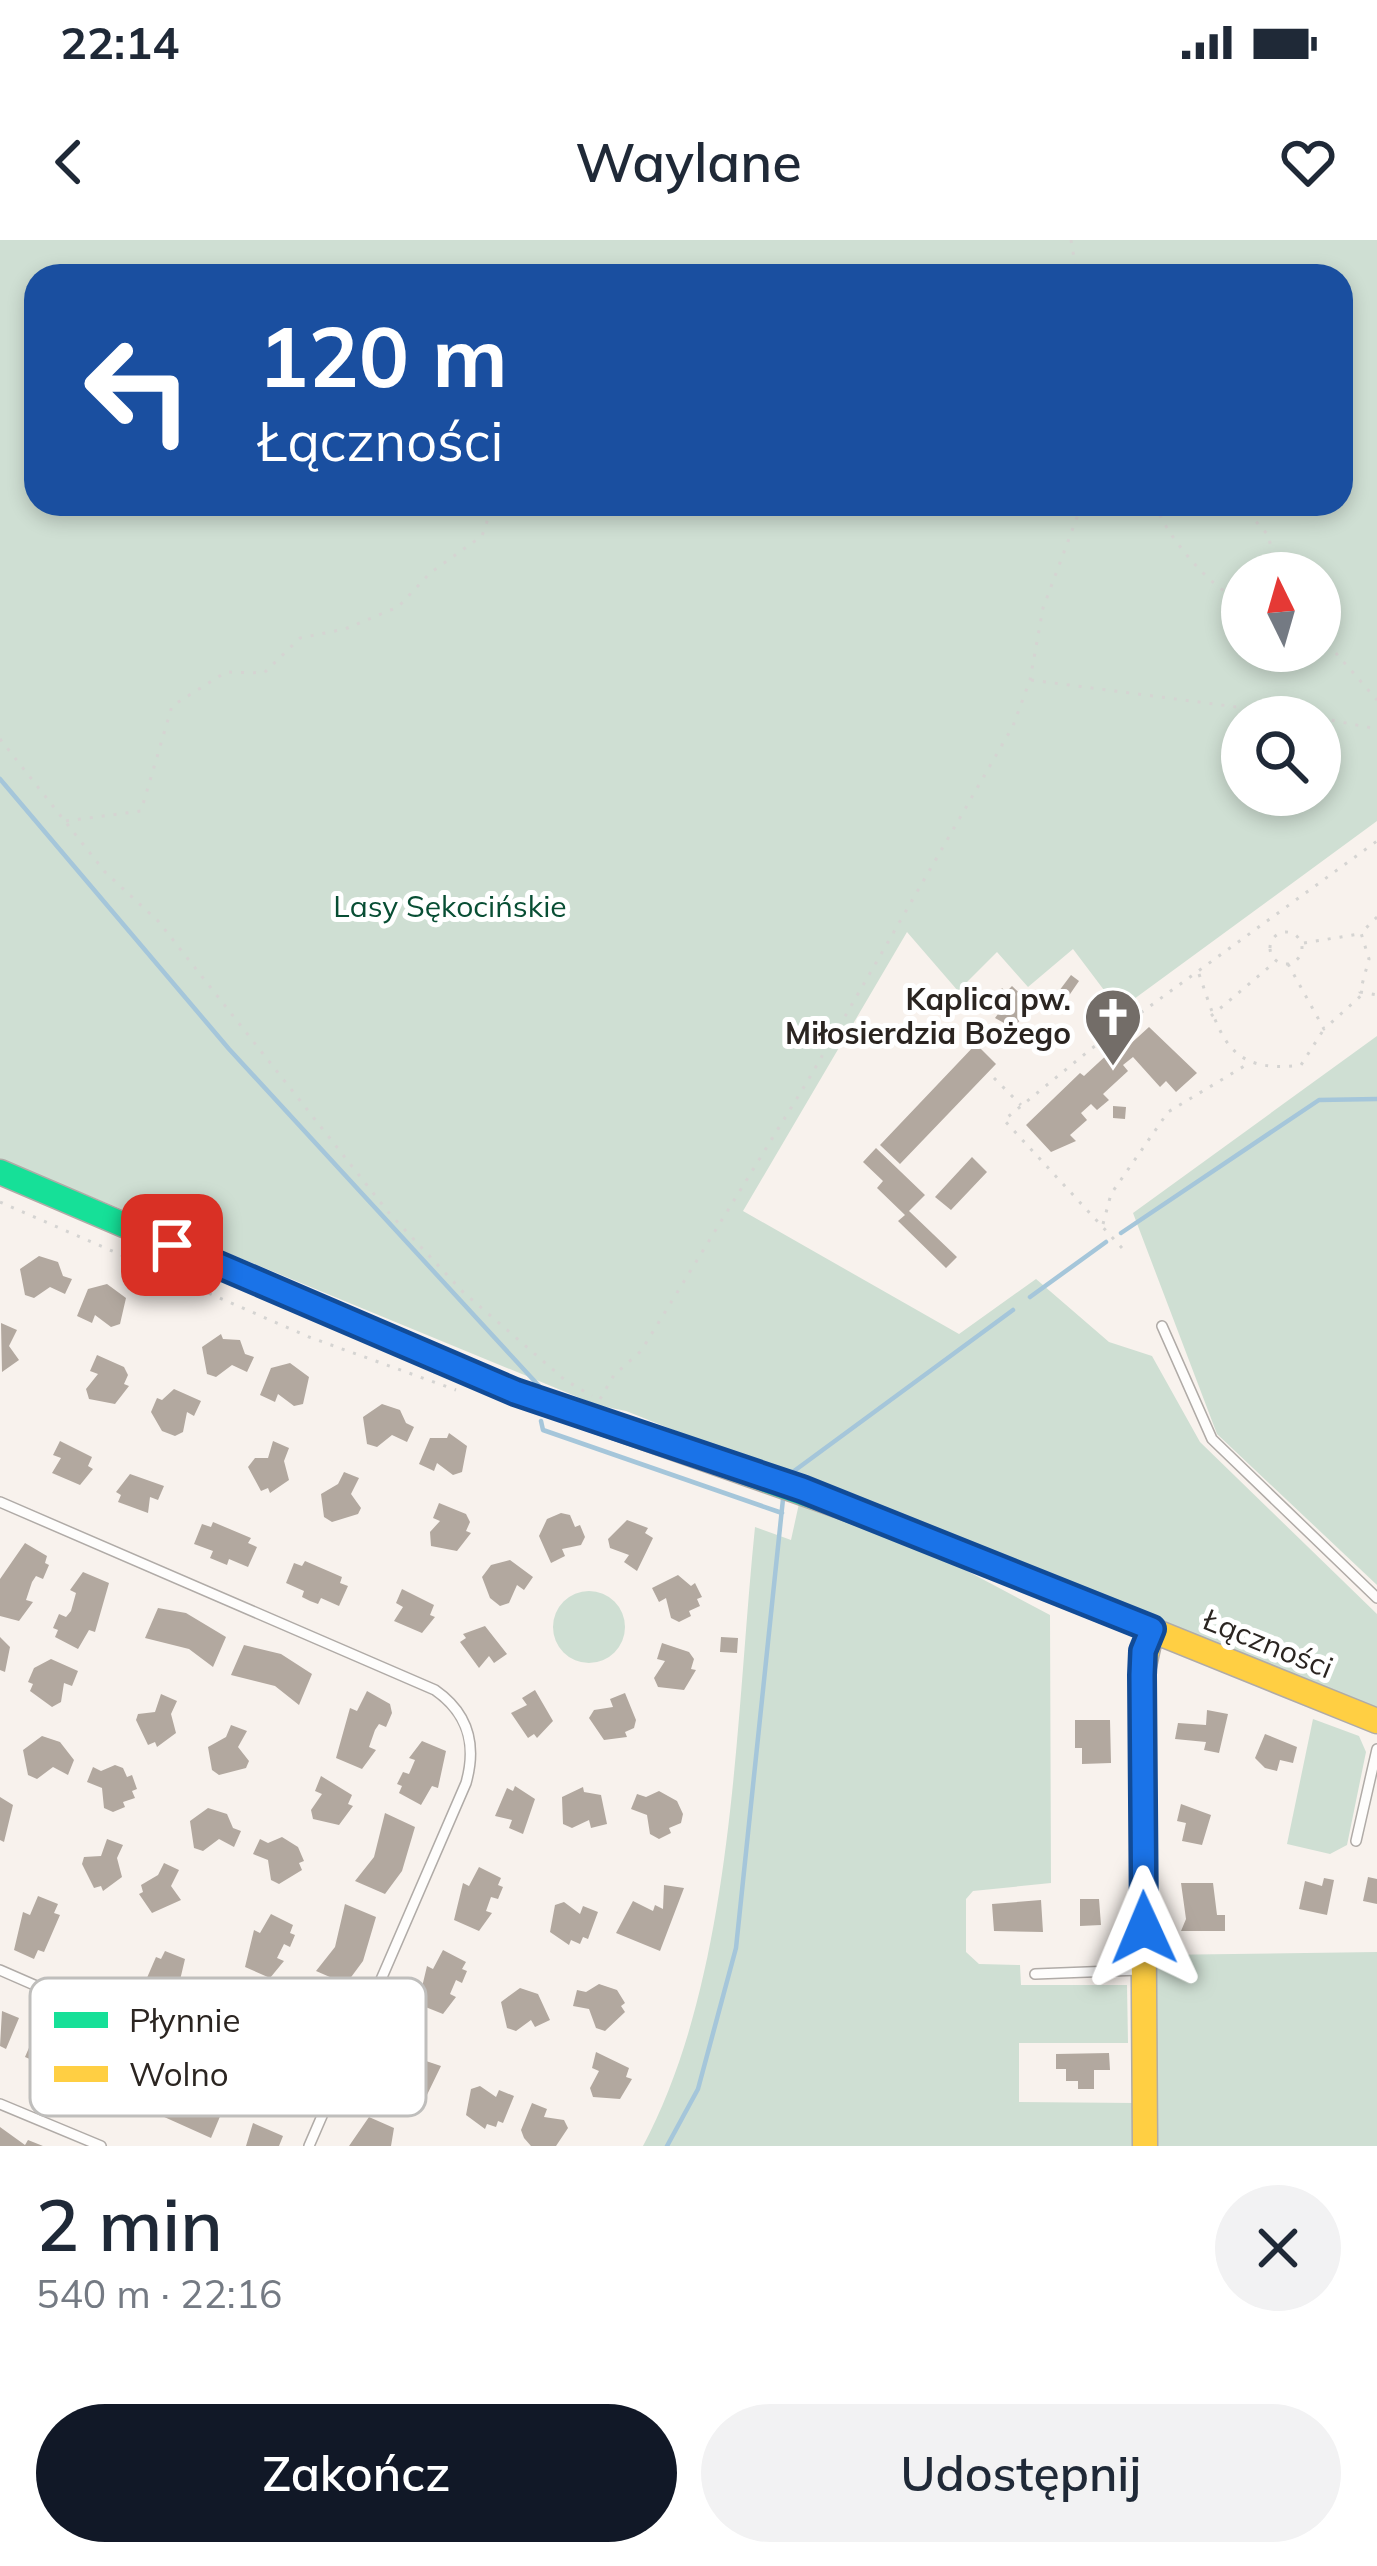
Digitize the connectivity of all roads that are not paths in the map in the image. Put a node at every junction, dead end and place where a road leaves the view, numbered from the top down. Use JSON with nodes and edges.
{"nodes":[{"id":1,"x":0,"y":1172,"type":"edge"},
{"id":2,"x":1162,"y":1326,"type":"dead end"},
{"id":3,"x":0,"y":1502,"type":"edge"},
{"id":4,"x":1377,"y":1598,"type":"edge"},
{"id":5,"x":1152,"y":1629,"type":"junction"},
{"id":6,"x":1377,"y":1721,"type":"edge"},
{"id":7,"x":1377,"y":1749,"type":"edge"},
{"id":8,"x":1356,"y":1841,"type":"dead end"},
{"id":9,"x":0,"y":1970,"type":"edge"},
{"id":10,"x":1144,"y":1970,"type":"junction"},
{"id":11,"x":1035,"y":1974,"type":"dead end"},
{"id":12,"x":382,"y":1978,"type":"edge"},
{"id":13,"x":30,"y":1983,"type":"edge"},
{"id":14,"x":0,"y":2104,"type":"edge"},
{"id":15,"x":323,"y":2116,"type":"edge"},
{"id":16,"x":101,"y":2146,"type":"edge"},
{"id":17,"x":309,"y":2146,"type":"edge"},
{"id":18,"x":1145,"y":2146,"type":"edge"}],
"edges":[{"from":1,"to":5,"type":"street","name":"Łączności"},
{"from":2,"to":4,"type":"lane"},
{"from":3,"to":12,"type":"lane"},
{"from":5,"to":6,"type":"street","name":"Łączności"},
{"from":5,"to":10,"type":"street"},
{"from":7,"to":8,"type":"lane"},
{"from":9,"to":13,"type":"lane"},
{"from":10,"to":11,"type":"lane"},
{"from":10,"to":18,"type":"street"},
{"from":14,"to":16,"type":"lane"},
{"from":15,"to":17,"type":"lane"}]}
